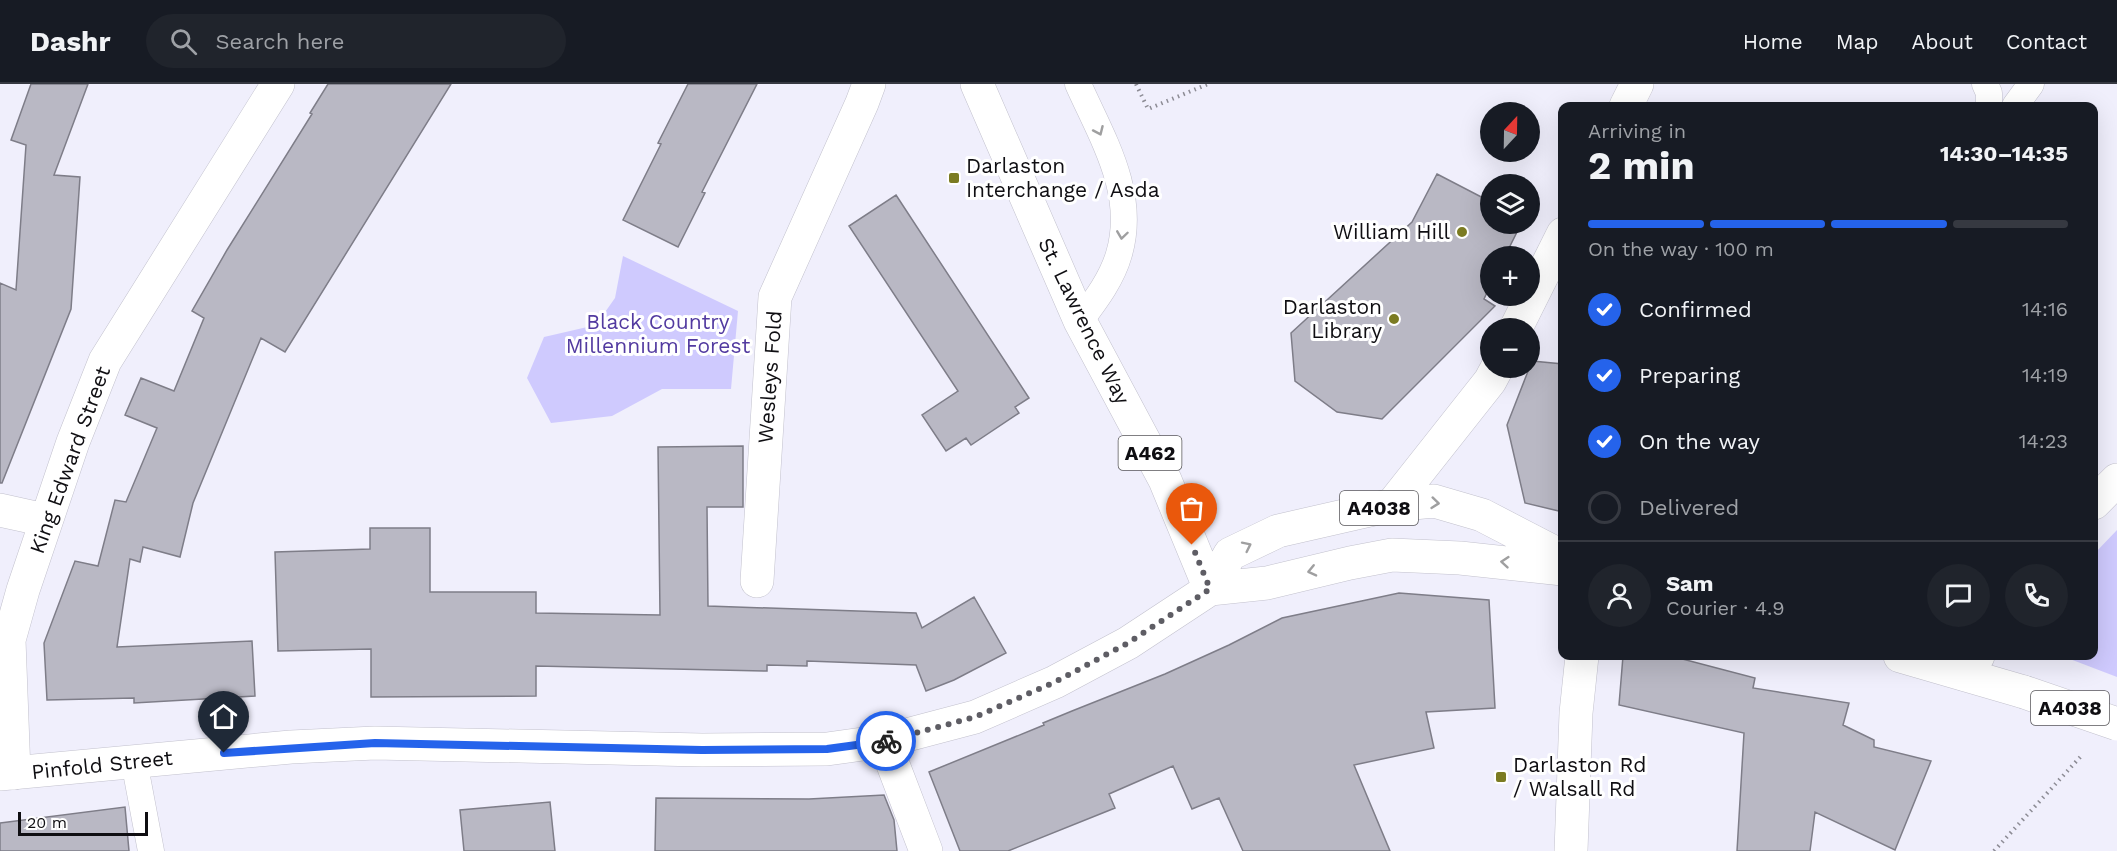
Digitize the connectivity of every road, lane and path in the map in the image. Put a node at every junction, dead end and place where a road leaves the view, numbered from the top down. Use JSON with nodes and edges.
{"nodes":[{"id":1,"x":278,"y":84,"type":"edge"},
{"id":2,"x":868,"y":84,"type":"edge"},
{"id":3,"x":977,"y":84,"type":"edge"},
{"id":4,"x":1078,"y":84,"type":"edge"},
{"id":5,"x":1136,"y":84,"type":"edge"},
{"id":6,"x":1208,"y":84,"type":"edge"},
{"id":7,"x":1637,"y":84,"type":"edge"},
{"id":8,"x":1985,"y":84,"type":"edge"},
{"id":9,"x":2031,"y":84,"type":"edge"},
{"id":10,"x":1628,"y":102,"type":"edge"},
{"id":11,"x":1989,"y":102,"type":"edge"},
{"id":12,"x":2018,"y":102,"type":"edge"},
{"id":13,"x":1558,"y":244,"type":"edge"},
{"id":14,"x":1521,"y":318,"type":"edge"},
{"id":15,"x":1080,"y":321,"type":"junction"},
{"id":16,"x":1492,"y":378,"type":"edge"},
{"id":17,"x":2117,"y":480,"type":"edge"},
{"id":18,"x":2098,"y":498,"type":"edge"},
{"id":19,"x":1392,"y":505,"type":"junction"},
{"id":20,"x":0,"y":510,"type":"edge"},
{"id":21,"x":45,"y":520,"type":"junction"},
{"id":22,"x":1558,"y":554,"type":"edge"},
{"id":23,"x":1558,"y":568,"type":"edge"},
{"id":24,"x":757,"y":581,"type":"dead end"},
{"id":25,"x":1210,"y":589,"type":"junction"},
{"id":26,"x":1582,"y":660,"type":"edge"},
{"id":27,"x":1932,"y":660,"type":"edge"},
{"id":28,"x":1971,"y":665,"type":"edge"},
{"id":29,"x":2117,"y":724,"type":"edge"},
{"id":30,"x":884,"y":741,"type":"junction"},
{"id":31,"x":2089,"y":748,"type":"dead end"},
{"id":32,"x":134,"y":761,"type":"junction"},
{"id":33,"x":7,"y":774,"type":"edge"},
{"id":34,"x":151,"y":851,"type":"edge"},
{"id":35,"x":927,"y":851,"type":"edge"},
{"id":36,"x":1571,"y":851,"type":"edge"},
{"id":37,"x":1994,"y":851,"type":"edge"}],
"edges":[{"from":1,"to":21,"type":"main road","name":"King Edward Street"},
{"from":2,"to":24,"type":"main road","name":"Wesleys Fold"},
{"from":3,"to":15,"type":"main road","name":"St. Lawrence Way","number":"A462"},
{"from":4,"to":15,"type":"lane","one_way":true},
{"from":5,"to":6,"type":"path"},
{"from":7,"to":10,"type":"main road"},
{"from":8,"to":11,"type":"lane"},
{"from":9,"to":12,"type":"lane"},
{"from":13,"to":14,"type":"main road"},
{"from":15,"to":25,"type":"main road","name":"St. Lawrence Way","number":"A462"},
{"from":16,"to":19,"type":"main road"},
{"from":17,"to":18,"type":"main road"},
{"from":19,"to":22,"type":"main road","number":"A4038","one_way":true},
{"from":25,"to":19,"type":"main road","number":"A4038","one_way":true},
{"from":20,"to":21,"type":"main road"},
{"from":21,"to":33,"type":"main road","name":"King Edward Street"},
{"from":23,"to":25,"type":"main road","number":"A4038","one_way":true},
{"from":25,"to":30,"type":"main road","name":"Pinfold Street","number":"A4038"},
{"from":26,"to":36,"type":"main road"},
{"from":27,"to":28,"type":"main road","number":"A4038"},
{"from":28,"to":29,"type":"main road","number":"A4038","bridge":true},
{"from":30,"to":32,"type":"main road","name":"Pinfold Street","number":"A4038"},
{"from":30,"to":35,"type":"main road"},
{"from":31,"to":37,"type":"path"},
{"from":32,"to":33,"type":"main road","name":"Pinfold Street","number":"A4038"},
{"from":32,"to":34,"type":"lane"}]}
